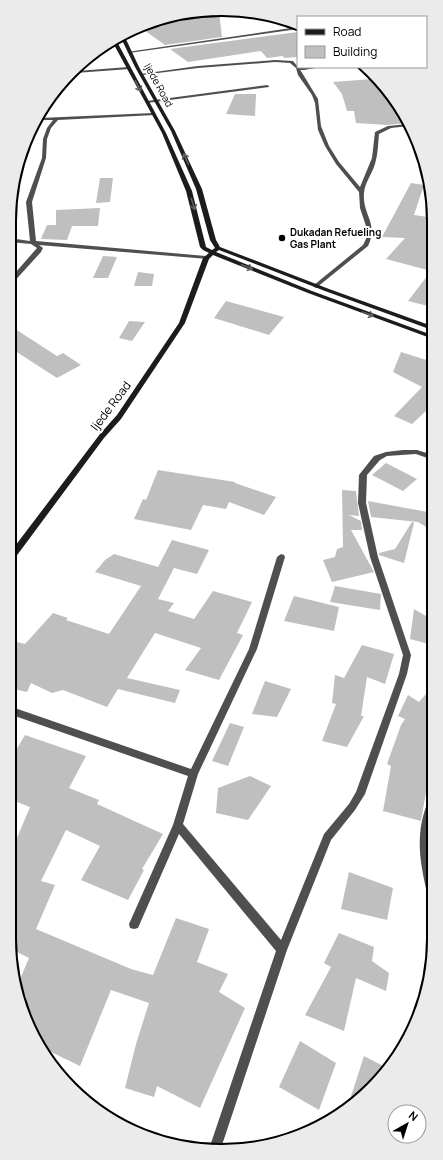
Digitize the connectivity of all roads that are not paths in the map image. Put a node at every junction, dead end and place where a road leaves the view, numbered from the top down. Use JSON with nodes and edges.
{"nodes":[{"id":1,"x":292,"y":29,"type":"edge"},
{"id":2,"x":125,"y":41,"type":"edge"},
{"id":3,"x":116,"y":46,"type":"edge"},
{"id":4,"x":130,"y":52,"type":"junction"},
{"id":5,"x":297,"y":67,"type":"edge"},
{"id":6,"x":128,"y":68,"type":"junction"},
{"id":7,"x":298,"y":68,"type":"edge"},
{"id":8,"x":81,"y":72,"type":"edge"},
{"id":9,"x":142,"y":74,"type":"junction"},
{"id":10,"x":267,"y":86,"type":"dead end"},
{"id":11,"x":156,"y":100,"type":"junction"},
{"id":12,"x":147,"y":102,"type":"junction"},
{"id":13,"x":153,"y":114,"type":"junction"},
{"id":14,"x":57,"y":118,"type":"junction"},
{"id":15,"x":44,"y":119,"type":"edge"},
{"id":16,"x":403,"y":126,"type":"edge"},
{"id":17,"x":361,"y":192,"type":"junction"},
{"id":18,"x":16,"y":241,"type":"edge"},
{"id":19,"x":32,"y":243,"type":"junction"},
{"id":20,"x":218,"y":248,"type":"junction"},
{"id":21,"x":208,"y":255,"type":"junction"},
{"id":22,"x":16,"y":276,"type":"edge"},
{"id":23,"x":316,"y":286,"type":"junction"},
{"id":24,"x":427,"y":326,"type":"edge"},
{"id":25,"x":427,"y":335,"type":"edge"},
{"id":26,"x":427,"y":456,"type":"edge"},
{"id":27,"x":16,"y":551,"type":"edge"},
{"id":28,"x":282,"y":557,"type":"dead end"},
{"id":29,"x":16,"y":712,"type":"edge"},
{"id":30,"x":193,"y":774,"type":"junction"},
{"id":31,"x":427,"y":816,"type":"edge"},
{"id":32,"x":178,"y":825,"type":"junction"},
{"id":33,"x":427,"y":862,"type":"edge"},
{"id":34,"x":134,"y":924,"type":"dead end"},
{"id":35,"x":282,"y":950,"type":"junction"},
{"id":36,"x":216,"y":1144,"type":"edge"}],
"edges":[{"from":1,"to":4,"type":"street"},
{"from":2,"to":4,"type":"main road","name":"Ijede Road"},
{"from":3,"to":6,"type":"main road","name":"Ijede Road"},
{"from":4,"to":9,"type":"main road","name":"Ijede Road"},
{"from":5,"to":9,"type":"street"},
{"from":6,"to":8,"type":"street"},
{"from":6,"to":12,"type":"main road","name":"Ijede Road","one_way":true},
{"from":7,"to":17,"type":"street"},
{"from":9,"to":11,"type":"main road","name":"Ijede Road"},
{"from":10,"to":11,"type":"street"},
{"from":11,"to":12,"type":"street"},
{"from":20,"to":11,"type":"main road","name":"Ijede Road","one_way":true},
{"from":12,"to":13,"type":"main road","name":"Ijede Road"},
{"from":13,"to":14,"type":"street"},
{"from":13,"to":21,"type":"main road","name":"Ijede Road","one_way":true},
{"from":14,"to":15,"type":"street"},
{"from":14,"to":19,"type":"street"},
{"from":16,"to":17,"type":"street"},
{"from":17,"to":23,"type":"street"},
{"from":18,"to":19,"type":"street"},
{"from":19,"to":21,"type":"street"},
{"from":19,"to":22,"type":"street"},
{"from":20,"to":21,"type":"main road"},
{"from":20,"to":23,"type":"main road"},
{"from":21,"to":25,"type":"main road","one_way":true},
{"from":21,"to":27,"type":"main road","name":"Ijede Road"},
{"from":23,"to":24,"type":"main road"},
{"from":26,"to":35,"type":"street"},
{"from":28,"to":30,"type":"street"},
{"from":29,"to":30,"type":"street"},
{"from":30,"to":32,"type":"street"},
{"from":31,"to":33,"type":"street"},
{"from":32,"to":34,"type":"street"},
{"from":32,"to":35,"type":"street"},
{"from":35,"to":36,"type":"street"}]}
